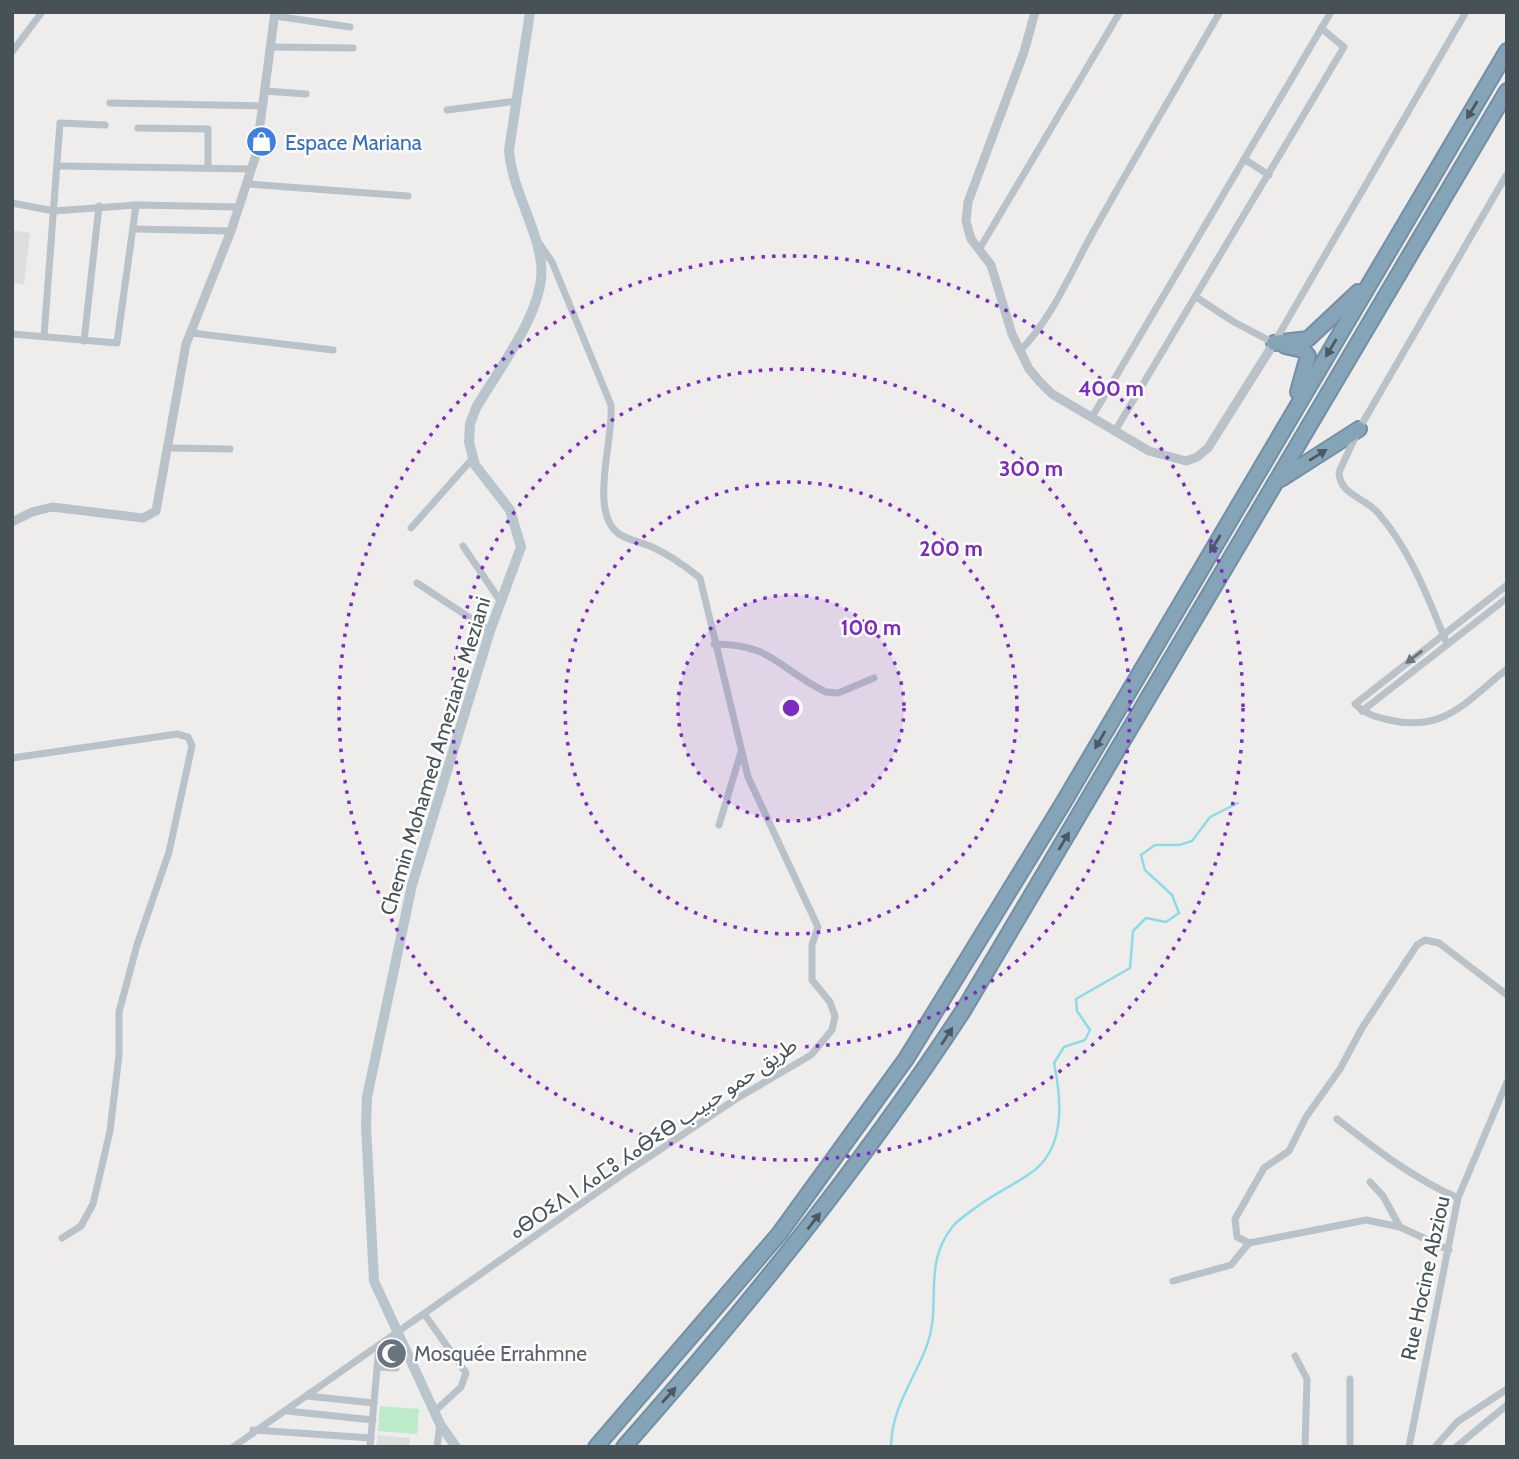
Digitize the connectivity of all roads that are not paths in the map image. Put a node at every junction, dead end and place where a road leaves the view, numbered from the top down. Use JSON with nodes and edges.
{"nodes":[{"id":1,"x":42,"y":12,"type":"edge"},
{"id":2,"x":530,"y":12,"type":"edge"},
{"id":3,"x":1035,"y":12,"type":"edge"},
{"id":4,"x":1120,"y":12,"type":"edge"},
{"id":5,"x":1220,"y":12,"type":"edge"},
{"id":6,"x":1331,"y":12,"type":"edge"},
{"id":7,"x":1466,"y":12,"type":"edge"},
{"id":8,"x":275,"y":14,"type":"edge"},
{"id":9,"x":350,"y":27,"type":"dead end"},
{"id":10,"x":1321,"y":28,"type":"junction"},
{"id":11,"x":12,"y":37,"type":"edge"},
{"id":12,"x":24,"y":37,"type":"junction"},
{"id":13,"x":271,"y":47,"type":"junction"},
{"id":14,"x":353,"y":48,"type":"dead end"},
{"id":15,"x":1507,"y":51,"type":"edge"},
{"id":16,"x":12,"y":52,"type":"edge"},
{"id":17,"x":265,"y":91,"type":"junction"},
{"id":18,"x":1507,"y":91,"type":"edge"},
{"id":19,"x":306,"y":94,"type":"dead end"},
{"id":20,"x":517,"y":101,"type":"junction"},
{"id":21,"x":110,"y":103,"type":"dead end"},
{"id":22,"x":263,"y":106,"type":"junction"},
{"id":23,"x":447,"y":110,"type":"dead end"},
{"id":24,"x":105,"y":125,"type":"dead end"},
{"id":25,"x":138,"y":128,"type":"dead end"},
{"id":26,"x":1244,"y":159,"type":"junction"},
{"id":27,"x":59,"y":166,"type":"junction"},
{"id":28,"x":208,"y":168,"type":"junction"},
{"id":29,"x":252,"y":170,"type":"junction"},
{"id":30,"x":1507,"y":174,"type":"edge"},
{"id":31,"x":1269,"y":175,"type":"junction"},
{"id":32,"x":248,"y":184,"type":"junction"},
{"id":33,"x":408,"y":196,"type":"dead end"},
{"id":34,"x":12,"y":203,"type":"edge"},
{"id":35,"x":136,"y":205,"type":"junction"},
{"id":36,"x":99,"y":206,"type":"junction"},
{"id":37,"x":239,"y":206,"type":"junction"},
{"id":38,"x":54,"y":211,"type":"junction"},
{"id":39,"x":134,"y":229,"type":"junction"},
{"id":40,"x":231,"y":231,"type":"junction"},
{"id":41,"x":533,"y":233,"type":"junction"},
{"id":42,"x":980,"y":248,"type":"junction"},
{"id":43,"x":1374,"y":276,"type":"junction"},
{"id":44,"x":1196,"y":297,"type":"junction"},
{"id":45,"x":192,"y":332,"type":"junction"},
{"id":46,"x":12,"y":334,"type":"edge"},
{"id":47,"x":44,"y":335,"type":"junction"},
{"id":48,"x":84,"y":341,"type":"junction"},
{"id":49,"x":1274,"y":343,"type":"junction"},
{"id":50,"x":333,"y":350,"type":"dead end"},
{"id":51,"x":1020,"y":351,"type":"junction"},
{"id":52,"x":1091,"y":417,"type":"junction"},
{"id":53,"x":1287,"y":423,"type":"junction"},
{"id":54,"x":1359,"y":429,"type":"junction"},
{"id":55,"x":1115,"y":431,"type":"junction"},
{"id":56,"x":170,"y":448,"type":"junction"},
{"id":57,"x":230,"y":449,"type":"dead end"},
{"id":58,"x":473,"y":458,"type":"junction"},
{"id":59,"x":1277,"y":481,"type":"junction"},
{"id":60,"x":12,"y":522,"type":"edge"},
{"id":61,"x":411,"y":528,"type":"dead end"},
{"id":62,"x":463,"y":546,"type":"dead end"},
{"id":63,"x":417,"y":583,"type":"dead end"},
{"id":64,"x":1507,"y":584,"type":"edge"},
{"id":65,"x":1507,"y":598,"type":"edge"},
{"id":66,"x":501,"y":602,"type":"junction"},
{"id":67,"x":490,"y":631,"type":"junction"},
{"id":68,"x":1443,"y":634,"type":"junction"},
{"id":69,"x":714,"y":643,"type":"junction"},
{"id":70,"x":1447,"y":644,"type":"junction"},
{"id":71,"x":1507,"y":669,"type":"edge"},
{"id":72,"x":874,"y":678,"type":"dead end"},
{"id":73,"x":1362,"y":711,"type":"junction"},
{"id":74,"x":741,"y":749,"type":"junction"},
{"id":75,"x":12,"y":758,"type":"edge"},
{"id":76,"x":719,"y":825,"type":"dead end"},
{"id":77,"x":1507,"y":995,"type":"edge"},
{"id":78,"x":1507,"y":1082,"type":"edge"},
{"id":79,"x":1337,"y":1119,"type":"dead end"},
{"id":80,"x":1370,"y":1182,"type":"dead end"},
{"id":81,"x":1458,"y":1198,"type":"junction"},
{"id":82,"x":1400,"y":1227,"type":"junction"},
{"id":83,"x":62,"y":1238,"type":"dead end"},
{"id":84,"x":1249,"y":1243,"type":"junction"},
{"id":85,"x":1449,"y":1250,"type":"junction"},
{"id":86,"x":1173,"y":1281,"type":"dead end"},
{"id":87,"x":425,"y":1315,"type":"junction"},
{"id":88,"x":398,"y":1333,"type":"junction"},
{"id":89,"x":379,"y":1346,"type":"junction"},
{"id":90,"x":1295,"y":1356,"type":"dead end"},
{"id":91,"x":377,"y":1367,"type":"junction"},
{"id":92,"x":396,"y":1368,"type":"dead end"},
{"id":93,"x":1350,"y":1379,"type":"dead end"},
{"id":94,"x":1507,"y":1389,"type":"edge"},
{"id":95,"x":307,"y":1396,"type":"junction"},
{"id":96,"x":374,"y":1403,"type":"junction"},
{"id":97,"x":1507,"y":1405,"type":"edge"},
{"id":98,"x":286,"y":1411,"type":"junction"},
{"id":99,"x":434,"y":1412,"type":"junction"},
{"id":100,"x":373,"y":1420,"type":"junction"},
{"id":101,"x":440,"y":1424,"type":"junction"},
{"id":102,"x":252,"y":1430,"type":"junction"},
{"id":103,"x":371,"y":1438,"type":"junction"},
{"id":104,"x":233,"y":1447,"type":"edge"},
{"id":105,"x":370,"y":1447,"type":"edge"},
{"id":106,"x":437,"y":1447,"type":"edge"},
{"id":107,"x":456,"y":1447,"type":"edge"},
{"id":108,"x":596,"y":1447,"type":"edge"},
{"id":109,"x":624,"y":1447,"type":"edge"},
{"id":110,"x":1305,"y":1447,"type":"edge"},
{"id":111,"x":1350,"y":1447,"type":"edge"},
{"id":112,"x":1409,"y":1447,"type":"edge"},
{"id":113,"x":1434,"y":1447,"type":"edge"},
{"id":114,"x":1456,"y":1447,"type":"edge"}],
"edges":[{"from":1,"to":12,"type":"street"},
{"from":2,"to":20,"type":"main road"},
{"from":3,"to":42,"type":"street"},
{"from":4,"to":42,"type":"street"},
{"from":5,"to":51,"type":"street"},
{"from":6,"to":10,"type":"street"},
{"from":7,"to":49,"type":"street"},
{"from":8,"to":9,"type":"street"},
{"from":8,"to":13,"type":"street"},
{"from":10,"to":26,"type":"street"},
{"from":10,"to":31,"type":"street"},
{"from":11,"to":12,"type":"street"},
{"from":12,"to":16,"type":"street"},
{"from":13,"to":14,"type":"street"},
{"from":13,"to":17,"type":"street"},
{"from":15,"to":43,"type":"highway","one_way":true},
{"from":17,"to":19,"type":"street"},
{"from":17,"to":22,"type":"street"},
{"from":18,"to":59,"type":"highway"},
{"from":20,"to":23,"type":"street"},
{"from":20,"to":41,"type":"main road"},
{"from":21,"to":22,"type":"street"},
{"from":22,"to":29,"type":"street"},
{"from":24,"to":27,"type":"street"},
{"from":25,"to":28,"type":"street"},
{"from":26,"to":31,"type":"street"},
{"from":26,"to":52,"type":"street"},
{"from":27,"to":28,"type":"street"},
{"from":27,"to":38,"type":"street"},
{"from":28,"to":29,"type":"street"},
{"from":29,"to":32,"type":"street"},
{"from":30,"to":54,"type":"street"},
{"from":31,"to":44,"type":"street"},
{"from":32,"to":33,"type":"street"},
{"from":32,"to":37,"type":"street"},
{"from":34,"to":38,"type":"street"},
{"from":35,"to":36,"type":"street"},
{"from":35,"to":37,"type":"street"},
{"from":35,"to":39,"type":"street"},
{"from":36,"to":38,"type":"street"},
{"from":36,"to":48,"type":"street"},
{"from":37,"to":40,"type":"street"},
{"from":38,"to":47,"type":"street"},
{"from":39,"to":40,"type":"street"},
{"from":39,"to":48,"type":"street"},
{"from":40,"to":45,"type":"street"},
{"from":41,"to":58,"type":"main road"},
{"from":41,"to":69,"type":"street","name":"ⴰⴱⵔⵉⴷ ⵏ ⵃⴰⵎⵓ ⵃⴰⴱⵉⴱ طريق حمو حبيب"},
{"from":42,"to":51,"type":"street"},
{"from":43,"to":49,"type":"highway"},
{"from":43,"to":53,"type":"highway","one_way":true},
{"from":44,"to":49,"type":"street"},
{"from":44,"to":55,"type":"street"},
{"from":45,"to":50,"type":"street"},
{"from":45,"to":56,"type":"street"},
{"from":46,"to":47,"type":"street"},
{"from":47,"to":48,"type":"street"},
{"from":49,"to":53,"type":"highway"},
{"from":49,"to":55,"type":"street"},
{"from":51,"to":52,"type":"street"},
{"from":52,"to":55,"type":"street"},
{"from":53,"to":108,"type":"highway","one_way":true},
{"from":59,"to":54,"type":"highway","one_way":true},
{"from":54,"to":68,"type":"street"},
{"from":56,"to":57,"type":"street"},
{"from":56,"to":60,"type":"street"},
{"from":58,"to":61,"type":"street"},
{"from":58,"to":66,"type":"main road","name":"Chemin Mohamed Ameziane Meziani"},
{"from":109,"to":59,"type":"highway","one_way":true},
{"from":62,"to":66,"type":"street"},
{"from":63,"to":67,"type":"street"},
{"from":64,"to":68,"type":"street"},
{"from":65,"to":70,"type":"street"},
{"from":66,"to":67,"type":"main road","name":"Chemin Mohamed Ameziane Meziani"},
{"from":67,"to":88,"type":"main road","name":"Chemin Mohamed Ameziane Meziani"},
{"from":68,"to":70,"type":"street"},
{"from":68,"to":73,"type":"street","one_way":true},
{"from":69,"to":72,"type":"street"},
{"from":69,"to":74,"type":"street","name":"ⴰⴱⵔⵉⴷ ⵏ ⵃⴰⵎⵓ ⵃⴰⴱⵉⴱ طريق حمو حبيب"},
{"from":70,"to":73,"type":"street"},
{"from":71,"to":73,"type":"street"},
{"from":74,"to":76,"type":"street"},
{"from":74,"to":87,"type":"street","name":"ⴰⴱⵔⵉⴷ ⵏ ⵃⴰⵎⵓ ⵃⴰⴱⵉⴱ طريق حمو حبيب"},
{"from":75,"to":83,"type":"street"},
{"from":77,"to":84,"type":"street"},
{"from":78,"to":81,"type":"street","name":"Rue Hocine Abziou"},
{"from":79,"to":81,"type":"street"},
{"from":80,"to":82,"type":"street"},
{"from":81,"to":85,"type":"street","name":"Rue Hocine Abziou"},
{"from":82,"to":84,"type":"street"},
{"from":82,"to":85,"type":"street"},
{"from":84,"to":86,"type":"street"},
{"from":85,"to":112,"type":"street","name":"Rue Hocine Abziou"},
{"from":87,"to":88,"type":"street","name":"ⴰⴱⵔⵉⴷ ⵏ ⵃⴰⵎⵓ ⵃⴰⴱⵉⴱ طريق حمو حبيب"},
{"from":87,"to":99,"type":"street"},
{"from":88,"to":89,"type":"street","name":"ⴰⴱⵔⵉⴷ ⵏ ⵃⴰⵎⵓ ⵃⴰⴱⵉⴱ طريق حمو حبيب"},
{"from":88,"to":99,"type":"main road","name":"Chemin Mohamed Ameziane Meziani"},
{"from":89,"to":91,"type":"street"},
{"from":89,"to":95,"type":"street","name":"ⴰⴱⵔⵉⴷ ⵏ ⵃⴰⵎⵓ ⵃⴰⴱⵉⴱ طريق حمو حبيب"},
{"from":90,"to":110,"type":"street"},
{"from":91,"to":92,"type":"street"},
{"from":91,"to":96,"type":"street"},
{"from":93,"to":111,"type":"street"},
{"from":94,"to":113,"type":"street"},
{"from":95,"to":96,"type":"street"},
{"from":95,"to":98,"type":"street","name":"ⴰⴱⵔⵉⴷ ⵏ ⵃⴰⵎⵓ ⵃⴰⴱⵉⴱ طريق حمو حبيب"},
{"from":96,"to":100,"type":"street"},
{"from":97,"to":114,"type":"street"},
{"from":98,"to":100,"type":"street"},
{"from":98,"to":102,"type":"street","name":"ⴰⴱⵔⵉⴷ ⵏ ⵃⴰⵎⵓ ⵃⴰⴱⵉⴱ طريق حمو حبيب"},
{"from":99,"to":101,"type":"main road","name":"Chemin Mohamed Ameziane Meziani"},
{"from":100,"to":103,"type":"street"},
{"from":101,"to":106,"type":"street"},
{"from":101,"to":107,"type":"main road","name":"Chemin Mohamed Ameziane Meziani"},
{"from":102,"to":103,"type":"street"},
{"from":102,"to":104,"type":"street","name":"ⴰⴱⵔⵉⴷ ⵏ ⵃⴰⵎⵓ ⵃⴰⴱⵉⴱ طريق حمو حبيب"},
{"from":103,"to":105,"type":"street"}]}
